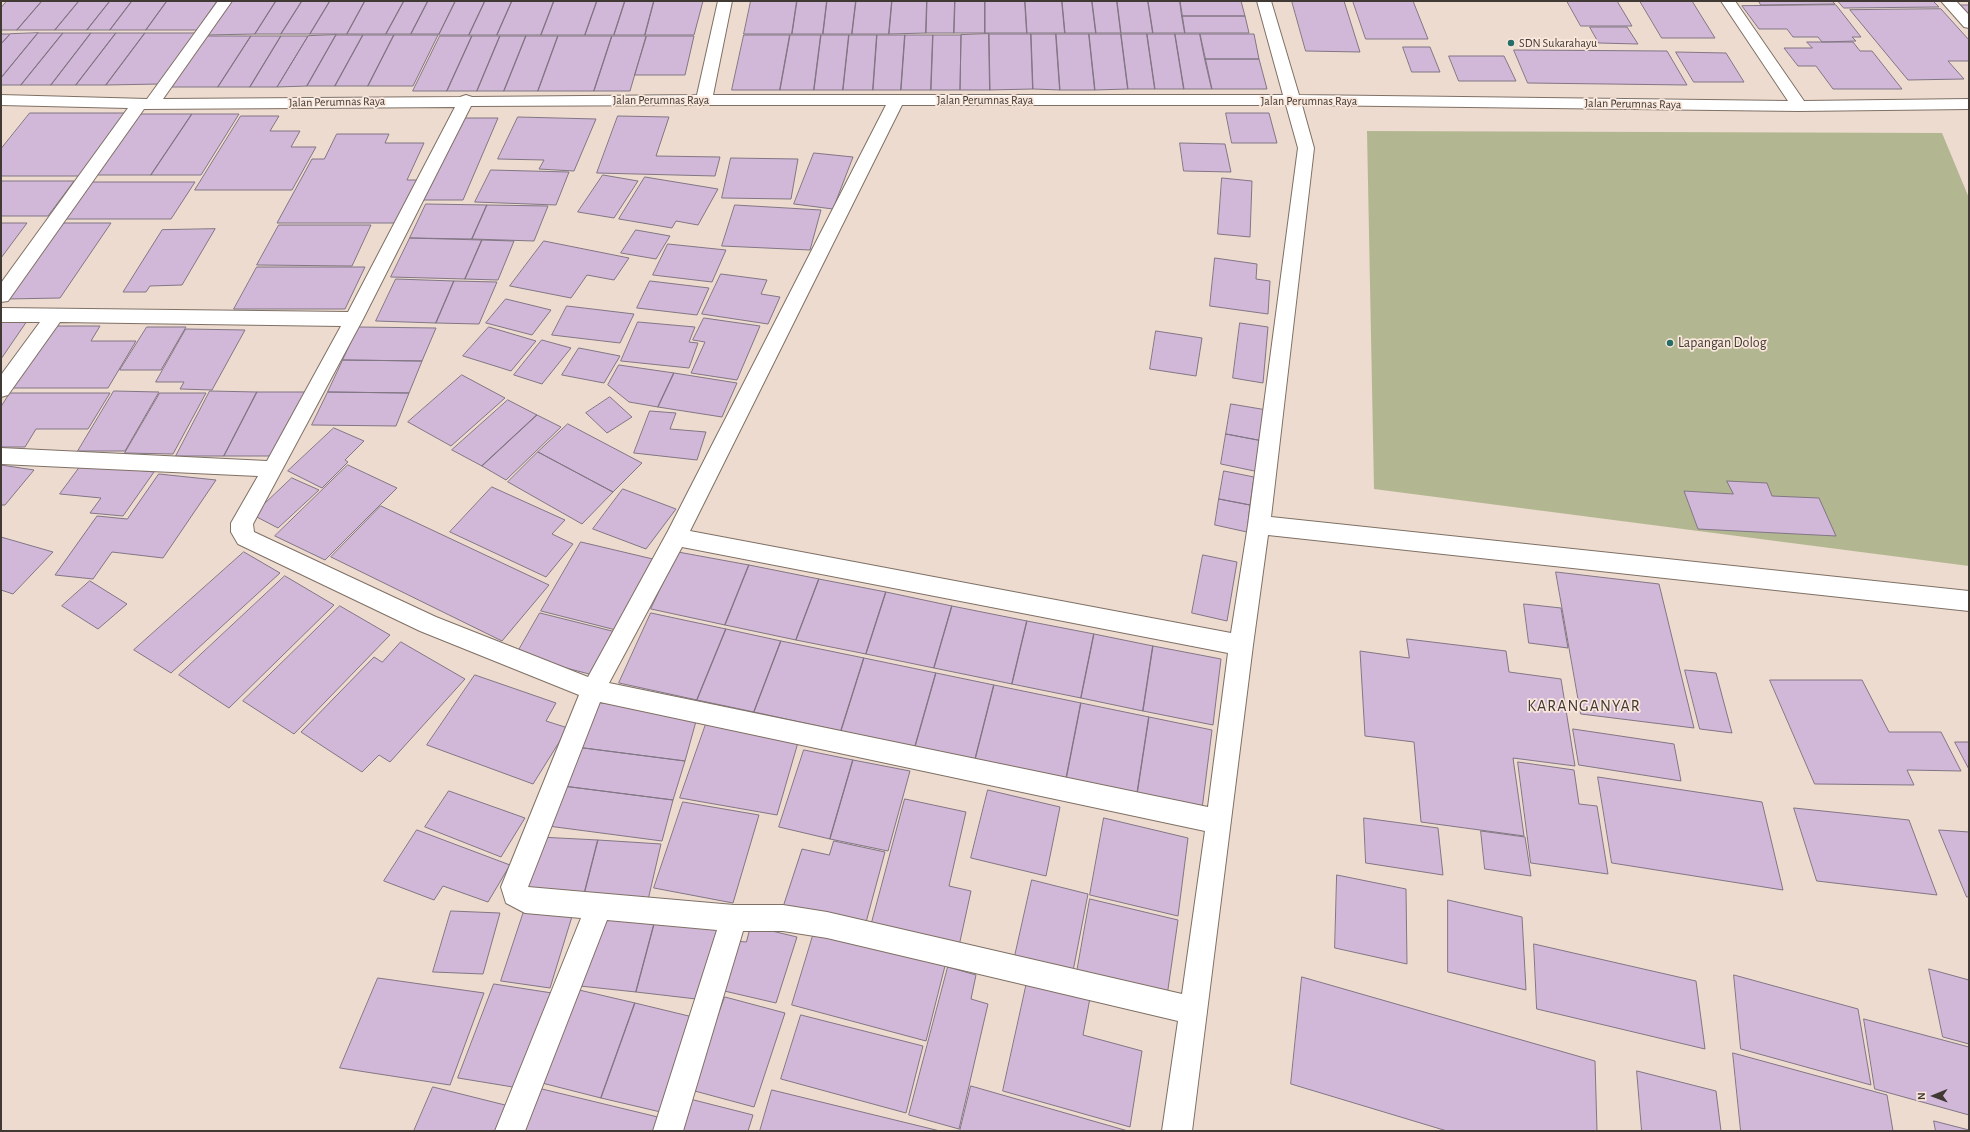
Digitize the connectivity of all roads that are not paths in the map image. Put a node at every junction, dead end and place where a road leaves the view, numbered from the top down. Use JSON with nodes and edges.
{"nodes":[{"id":1,"x":225,"y":1,"type":"edge"},
{"id":2,"x":725,"y":1,"type":"edge"},
{"id":3,"x":1264,"y":1,"type":"edge"},
{"id":4,"x":1728,"y":1,"type":"edge"},
{"id":5,"x":1948,"y":1,"type":"edge"},
{"id":6,"x":1969,"y":24,"type":"edge"},
{"id":7,"x":1,"y":100,"type":"edge"},
{"id":8,"x":466,"y":100,"type":"junction"},
{"id":9,"x":704,"y":100,"type":"junction"},
{"id":10,"x":896,"y":100,"type":"junction"},
{"id":11,"x":1294,"y":100,"type":"junction"},
{"id":12,"x":146,"y":104,"type":"junction"},
{"id":13,"x":1969,"y":104,"type":"edge"},
{"id":14,"x":1799,"y":106,"type":"junction"},
{"id":15,"x":1,"y":296,"type":"edge"},
{"id":16,"x":1,"y":315,"type":"edge"},
{"id":17,"x":55,"y":316,"type":"junction"},
{"id":18,"x":354,"y":319,"type":"junction"},
{"id":19,"x":1,"y":390,"type":"edge"},
{"id":20,"x":1,"y":456,"type":"edge"},
{"id":21,"x":274,"y":469,"type":"junction"},
{"id":22,"x":1260,"y":524,"type":"junction"},
{"id":23,"x":676,"y":537,"type":"junction"},
{"id":24,"x":1969,"y":601,"type":"edge"},
{"id":25,"x":1241,"y":645,"type":"junction"},
{"id":26,"x":593,"y":690,"type":"junction"},
{"id":27,"x":1219,"y":822,"type":"junction"},
{"id":28,"x":599,"y":906,"type":"junction"},
{"id":29,"x":734,"y":918,"type":"junction"},
{"id":30,"x":1194,"y":1011,"type":"junction"},
{"id":31,"x":510,"y":1131,"type":"edge"},
{"id":32,"x":668,"y":1131,"type":"edge"},
{"id":33,"x":1177,"y":1131,"type":"edge"}],
"edges":[{"from":1,"to":12,"type":"street"},
{"from":2,"to":9,"type":"street"},
{"from":3,"to":11,"type":"street"},
{"from":4,"to":14,"type":"street"},
{"from":5,"to":6,"type":"street"},
{"from":7,"to":12,"type":"street","name":"Jalan Perumnas Raya"},
{"from":8,"to":9,"type":"street","name":"Jalan Perumnas Raya"},
{"from":8,"to":12,"type":"street","name":"Jalan Perumnas Raya"},
{"from":8,"to":18,"type":"street"},
{"from":9,"to":10,"type":"street","name":"Jalan Perumnas Raya"},
{"from":10,"to":11,"type":"street","name":"Jalan Perumnas Raya"},
{"from":10,"to":23,"type":"street"},
{"from":11,"to":14,"type":"street","name":"Jalan Perumnas Raya"},
{"from":11,"to":22,"type":"street"},
{"from":12,"to":15,"type":"street"},
{"from":13,"to":14,"type":"street","name":"Jalan Perumnas Raya"},
{"from":16,"to":17,"type":"street"},
{"from":17,"to":18,"type":"street"},
{"from":17,"to":19,"type":"street"},
{"from":18,"to":21,"type":"street"},
{"from":20,"to":21,"type":"street"},
{"from":21,"to":26,"type":"street"},
{"from":22,"to":24,"type":"street"},
{"from":22,"to":25,"type":"street"},
{"from":23,"to":25,"type":"street"},
{"from":23,"to":26,"type":"street"},
{"from":25,"to":27,"type":"street"},
{"from":26,"to":27,"type":"street"},
{"from":26,"to":28,"type":"street"},
{"from":27,"to":30,"type":"street"},
{"from":28,"to":29,"type":"street"},
{"from":28,"to":31,"type":"street"},
{"from":29,"to":30,"type":"street"},
{"from":29,"to":32,"type":"street"},
{"from":30,"to":33,"type":"street"}]}
